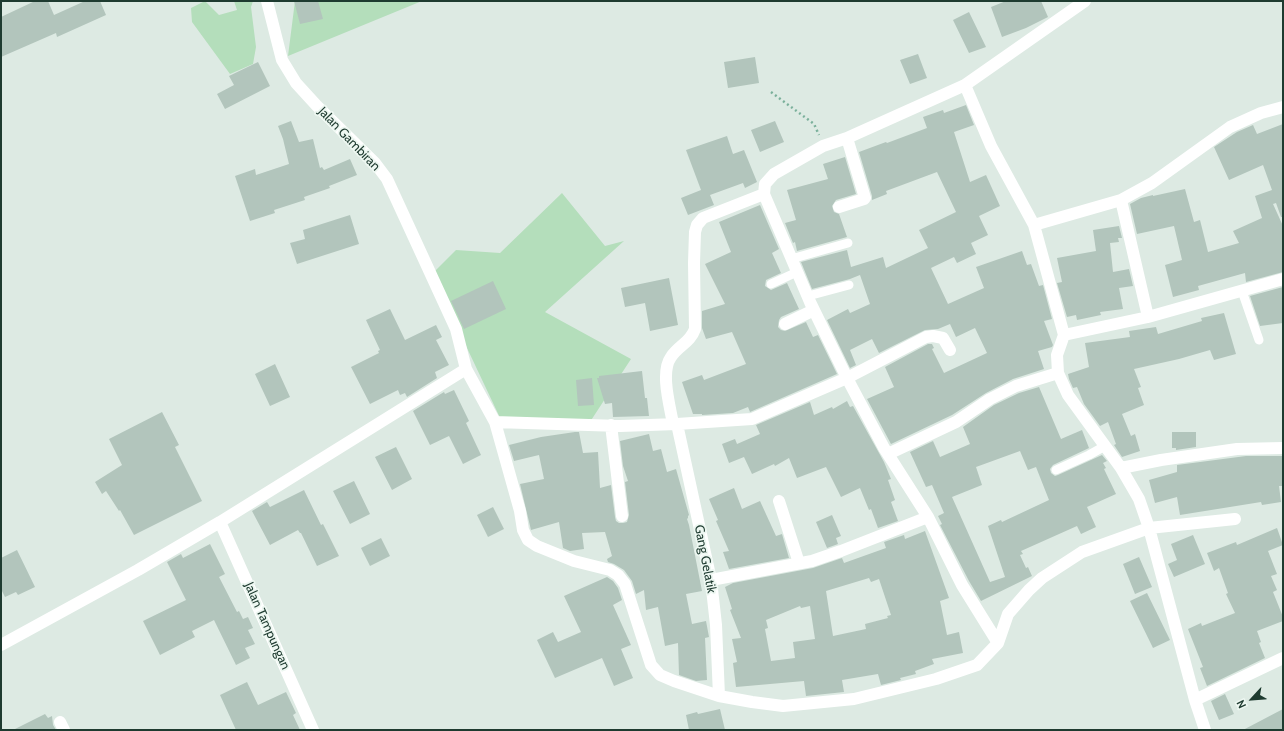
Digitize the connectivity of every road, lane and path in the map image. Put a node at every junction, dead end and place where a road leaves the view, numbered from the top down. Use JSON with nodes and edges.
{"nodes":[{"id":1,"x":267,"y":1,"type":"edge"},
{"id":2,"x":1085,"y":1,"type":"edge"},
{"id":3,"x":965,"y":85,"type":"junction"},
{"id":4,"x":771,"y":92,"type":"dead end"},
{"id":5,"x":1283,"y":107,"type":"edge"},
{"id":6,"x":847,"y":138,"type":"junction"},
{"id":7,"x":823,"y":146,"type":"junction"},
{"id":8,"x":764,"y":194,"type":"junction"},
{"id":9,"x":1121,"y":200,"type":"junction"},
{"id":10,"x":839,"y":207,"type":"dead end"},
{"id":11,"x":1034,"y":225,"type":"junction"},
{"id":12,"x":848,"y":243,"type":"dead end"},
{"id":13,"x":792,"y":259,"type":"junction"},
{"id":14,"x":797,"y":272,"type":"junction"},
{"id":15,"x":1283,"y":279,"type":"edge"},
{"id":16,"x":771,"y":284,"type":"dead end"},
{"id":17,"x":849,"y":286,"type":"dead end"},
{"id":18,"x":1242,"y":291,"type":"junction"},
{"id":19,"x":808,"y":296,"type":"junction"},
{"id":20,"x":814,"y":310,"type":"junction"},
{"id":21,"x":1148,"y":316,"type":"junction"},
{"id":22,"x":785,"y":324,"type":"dead end"},
{"id":23,"x":1064,"y":335,"type":"junction"},
{"id":24,"x":1259,"y":340,"type":"dead end"},
{"id":25,"x":950,"y":350,"type":"dead end"},
{"id":26,"x":466,"y":369,"type":"junction"},
{"id":27,"x":1058,"y":373,"type":"junction"},
{"id":28,"x":847,"y":378,"type":"junction"},
{"id":29,"x":495,"y":422,"type":"junction"},
{"id":30,"x":675,"y":424,"type":"junction"},
{"id":31,"x":611,"y":425,"type":"junction"},
{"id":32,"x":1105,"y":446,"type":"junction"},
{"id":33,"x":1283,"y":448,"type":"edge"},
{"id":34,"x":888,"y":454,"type":"junction"},
{"id":35,"x":1121,"y":468,"type":"junction"},
{"id":36,"x":1056,"y":470,"type":"dead end"},
{"id":37,"x":779,"y":501,"type":"dead end"},
{"id":38,"x":622,"y":516,"type":"dead end"},
{"id":39,"x":928,"y":517,"type":"junction"},
{"id":40,"x":1235,"y":519,"type":"dead end"},
{"id":41,"x":220,"y":522,"type":"junction"},
{"id":42,"x":1149,"y":528,"type":"junction"},
{"id":43,"x":799,"y":563,"type":"junction"},
{"id":44,"x":711,"y":580,"type":"junction"},
{"id":45,"x":998,"y":643,"type":"junction"},
{"id":46,"x":1,"y":646,"type":"edge"},
{"id":47,"x":1283,"y":658,"type":"edge"},
{"id":48,"x":719,"y":696,"type":"junction"},
{"id":49,"x":1195,"y":700,"type":"junction"},
{"id":50,"x":313,"y":730,"type":"edge"},
{"id":51,"x":1205,"y":730,"type":"edge"}],
"edges":[{"from":1,"to":26,"type":"street","name":"Jalan Gambiran"},
{"from":2,"to":3,"type":"street"},
{"from":3,"to":6,"type":"street"},
{"from":3,"to":11,"type":"street"},
{"from":4,"to":7,"type":"path"},
{"from":5,"to":9,"type":"street"},
{"from":6,"to":7,"type":"street"},
{"from":6,"to":10,"type":"street"},
{"from":7,"to":8,"type":"street"},
{"from":8,"to":13,"type":"street"},
{"from":8,"to":30,"type":"street","name":"Gang Gelatik"},
{"from":9,"to":11,"type":"street"},
{"from":9,"to":21,"type":"street"},
{"from":11,"to":23,"type":"street"},
{"from":12,"to":13,"type":"lane"},
{"from":13,"to":14,"type":"street"},
{"from":14,"to":16,"type":"lane"},
{"from":14,"to":19,"type":"street"},
{"from":15,"to":18,"type":"street"},
{"from":17,"to":19,"type":"lane"},
{"from":18,"to":21,"type":"street"},
{"from":18,"to":24,"type":"lane"},
{"from":19,"to":20,"type":"street"},
{"from":20,"to":22,"type":"street"},
{"from":20,"to":28,"type":"street"},
{"from":21,"to":23,"type":"street"},
{"from":23,"to":27,"type":"street"},
{"from":25,"to":28,"type":"street"},
{"from":26,"to":29,"type":"street","name":"Jalan Gambiran"},
{"from":26,"to":41,"type":"street"},
{"from":27,"to":32,"type":"street"},
{"from":27,"to":34,"type":"street"},
{"from":28,"to":30,"type":"street"},
{"from":28,"to":34,"type":"street"},
{"from":29,"to":31,"type":"street"},
{"from":29,"to":48,"type":"street","name":"Jalan Gambiran"},
{"from":30,"to":31,"type":"street"},
{"from":30,"to":44,"type":"street","name":"Gang Gelatik"},
{"from":31,"to":38,"type":"street"},
{"from":32,"to":35,"type":"street"},
{"from":32,"to":36,"type":"lane"},
{"from":33,"to":35,"type":"street"},
{"from":34,"to":39,"type":"street"},
{"from":35,"to":42,"type":"street"},
{"from":37,"to":43,"type":"street"},
{"from":39,"to":43,"type":"street"},
{"from":39,"to":45,"type":"street"},
{"from":40,"to":42,"type":"street"},
{"from":41,"to":46,"type":"street"},
{"from":41,"to":50,"type":"street","name":"Jalan Tampungan"},
{"from":42,"to":45,"type":"street"},
{"from":42,"to":49,"type":"street"},
{"from":43,"to":44,"type":"street"},
{"from":44,"to":48,"type":"street","name":"Gang Gelatik"},
{"from":45,"to":48,"type":"street"},
{"from":47,"to":49,"type":"street"},
{"from":49,"to":51,"type":"street"}]}
